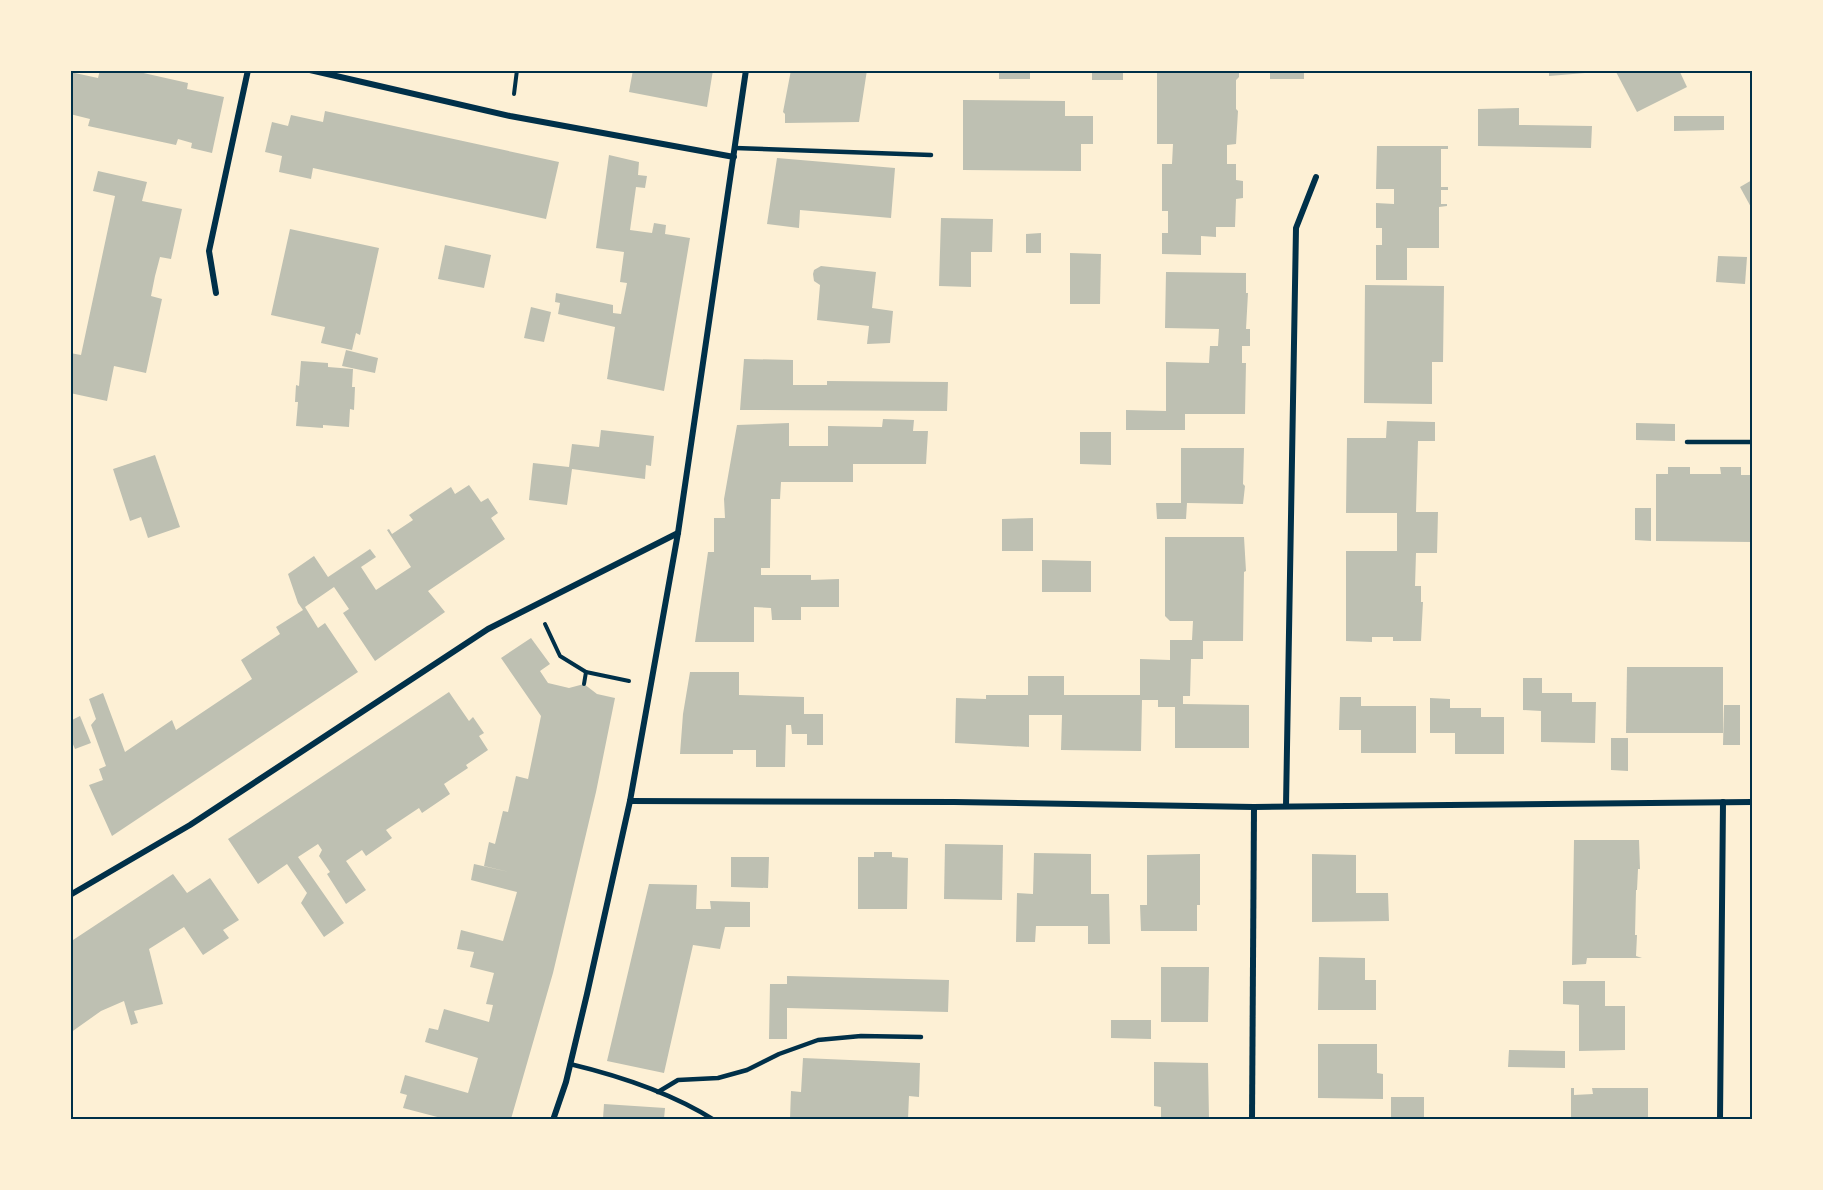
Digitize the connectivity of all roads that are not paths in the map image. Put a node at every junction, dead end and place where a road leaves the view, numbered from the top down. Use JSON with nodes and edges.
{"nodes":[{"id":1,"x":248,"y":70,"type":"edge"},
{"id":2,"x":310,"y":70,"type":"edge"},
{"id":3,"x":746,"y":70,"type":"edge"},
{"id":4,"x":735,"y":148,"type":"junction"},
{"id":5,"x":932,"y":155,"type":"dead end"},
{"id":6,"x":734,"y":157,"type":"junction"},
{"id":7,"x":1316,"y":177,"type":"dead end"},
{"id":8,"x":216,"y":292,"type":"dead end"},
{"id":9,"x":1687,"y":442,"type":"dead end"},
{"id":10,"x":1752,"y":442,"type":"edge"},
{"id":11,"x":678,"y":532,"type":"junction"},
{"id":12,"x":630,"y":801,"type":"junction"},
{"id":13,"x":1723,"y":801,"type":"junction"},
{"id":14,"x":1752,"y":802,"type":"edge"},
{"id":15,"x":1286,"y":806,"type":"junction"},
{"id":16,"x":1254,"y":807,"type":"junction"},
{"id":17,"x":70,"y":895,"type":"edge"},
{"id":18,"x":921,"y":1037,"type":"dead end"},
{"id":19,"x":570,"y":1064,"type":"junction"},
{"id":20,"x":658,"y":1092,"type":"junction"},
{"id":21,"x":553,"y":1119,"type":"edge"},
{"id":22,"x":714,"y":1119,"type":"edge"},
{"id":23,"x":1252,"y":1119,"type":"edge"},
{"id":24,"x":1720,"y":1119,"type":"edge"}],
"edges":[{"from":1,"to":8,"type":"street"},
{"from":2,"to":6,"type":"street"},
{"from":3,"to":4,"type":"street"},
{"from":4,"to":5,"type":"lane"},
{"from":4,"to":6,"type":"street"},
{"from":6,"to":11,"type":"street"},
{"from":7,"to":15,"type":"street"},
{"from":9,"to":10,"type":"lane"},
{"from":11,"to":12,"type":"street"},
{"from":11,"to":17,"type":"street"},
{"from":12,"to":16,"type":"street"},
{"from":12,"to":19,"type":"street"},
{"from":13,"to":14,"type":"street"},
{"from":13,"to":15,"type":"street"},
{"from":13,"to":24,"type":"street"},
{"from":15,"to":16,"type":"street"},
{"from":16,"to":23,"type":"street"},
{"from":18,"to":20,"type":"lane"},
{"from":19,"to":20,"type":"lane"},
{"from":19,"to":21,"type":"street"},
{"from":20,"to":22,"type":"lane"}]}
